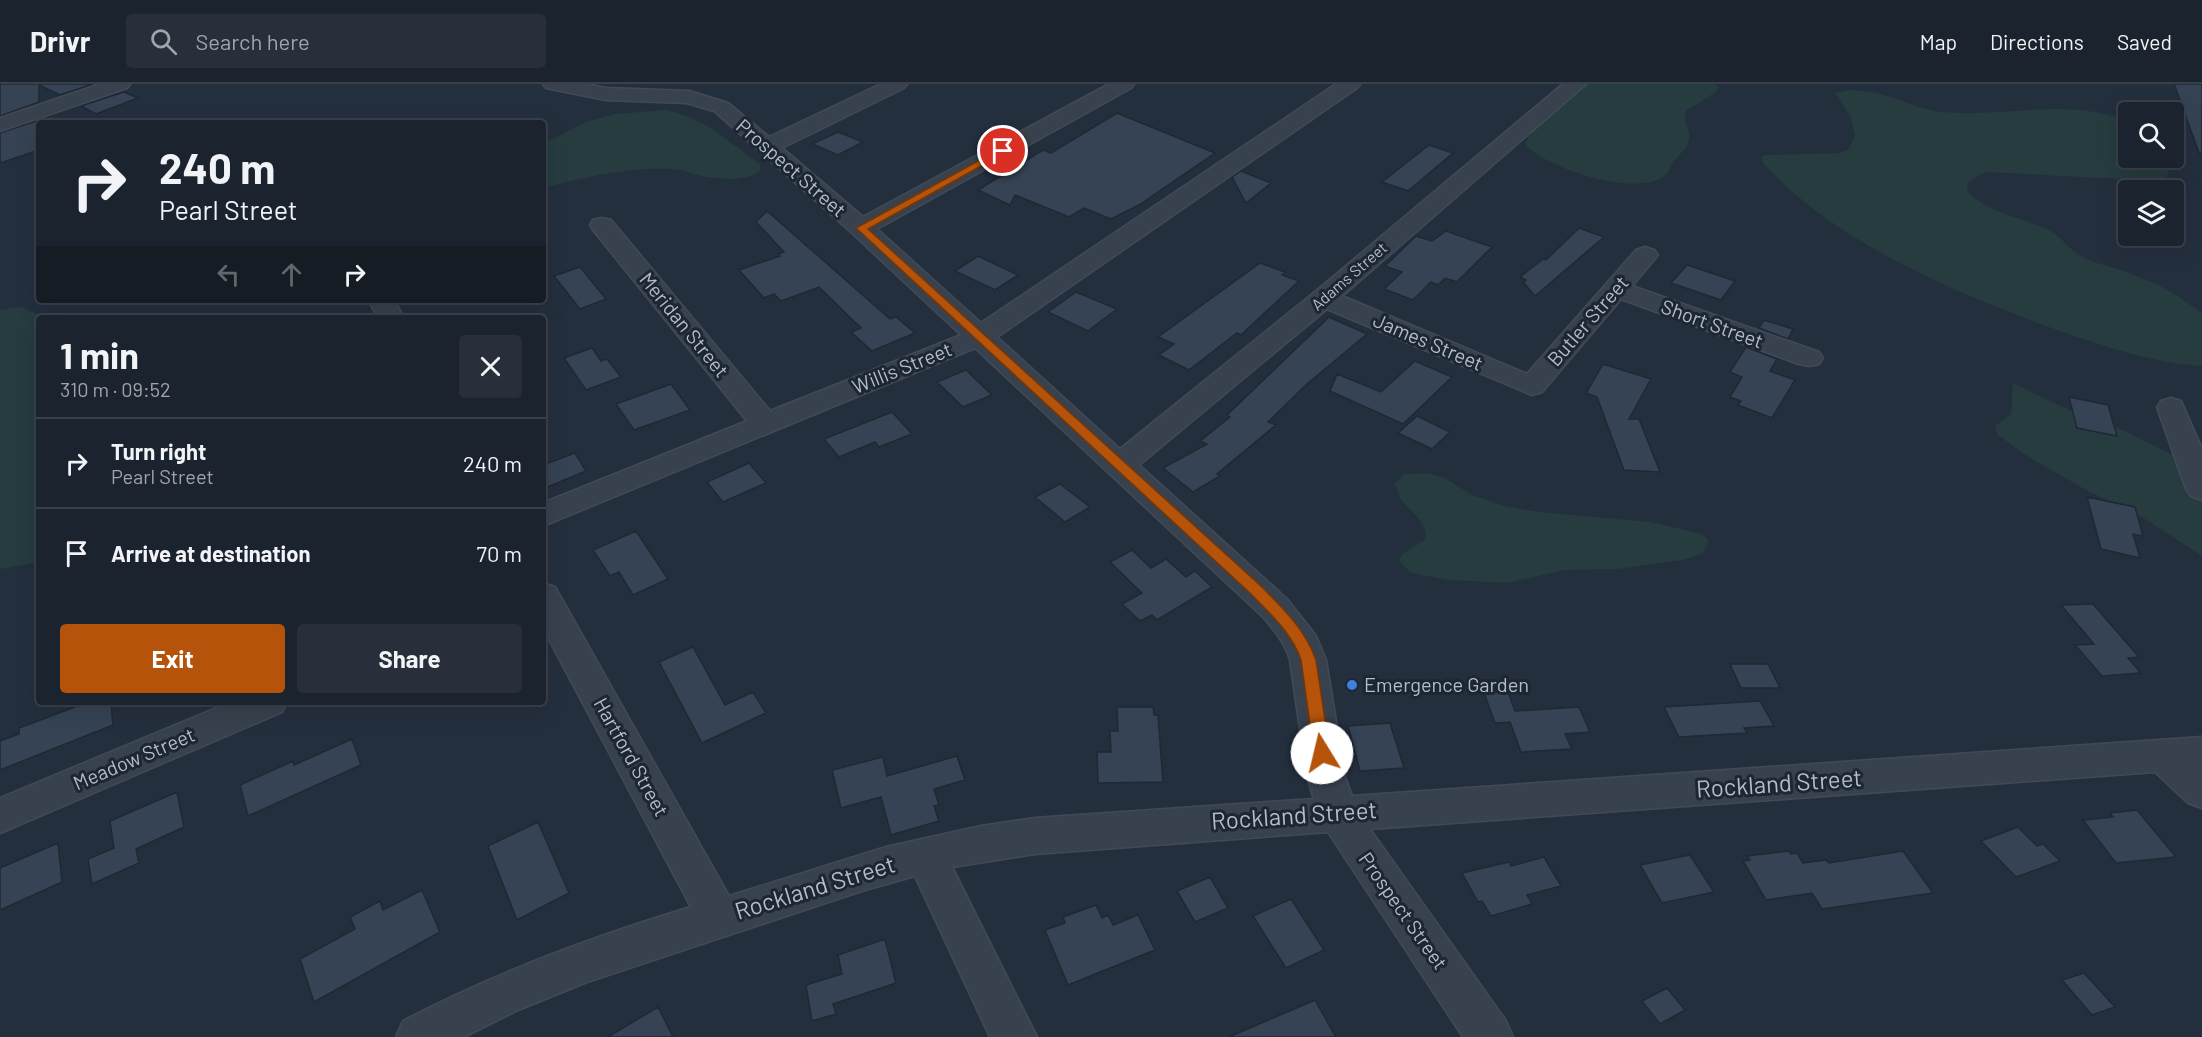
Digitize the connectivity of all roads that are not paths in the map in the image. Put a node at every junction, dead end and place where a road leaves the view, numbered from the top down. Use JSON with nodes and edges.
{"nodes":[{"id":1,"x":120,"y":84,"type":"edge"},
{"id":2,"x":553,"y":84,"type":"edge"},
{"id":3,"x":897,"y":84,"type":"edge"},
{"id":4,"x":1124,"y":84,"type":"edge"},
{"id":5,"x":1350,"y":84,"type":"edge"},
{"id":6,"x":1576,"y":84,"type":"edge"},
{"id":7,"x":657,"y":89,"type":"edge"},
{"id":8,"x":0,"y":125,"type":"edge"},
{"id":9,"x":767,"y":147,"type":"junction"},
{"id":10,"x":602,"y":225,"type":"dead end"},
{"id":11,"x":861,"y":228,"type":"junction"},
{"id":12,"x":1645,"y":255,"type":"dead end"},
{"id":13,"x":1616,"y":289,"type":"junction"},
{"id":14,"x":1324,"y":298,"type":"junction"},
{"id":15,"x":979,"y":337,"type":"junction"},
{"id":16,"x":1809,"y":358,"type":"dead end"},
{"id":17,"x":1532,"y":386,"type":"joint"},
{"id":18,"x":2171,"y":407,"type":"dead end"},
{"id":19,"x":766,"y":425,"type":"junction"},
{"id":20,"x":1120,"y":465,"type":"junction"},
{"id":21,"x":2202,"y":489,"type":"edge"},
{"id":22,"x":546,"y":514,"type":"edge"},
{"id":23,"x":546,"y":601,"type":"edge"},
{"id":24,"x":262,"y":705,"type":"edge"},
{"id":25,"x":2202,"y":753,"type":"edge"},
{"id":26,"x":2163,"y":756,"type":"junction"},
{"id":27,"x":2202,"y":791,"type":"edge"},
{"id":28,"x":1338,"y":813,"type":"junction"},
{"id":29,"x":0,"y":816,"type":"edge"},
{"id":30,"x":925,"y":855,"type":"junction"},
{"id":31,"x":719,"y":918,"type":"junction"},
{"id":32,"x":419,"y":1037,"type":"edge"},
{"id":33,"x":1014,"y":1037,"type":"edge"},
{"id":34,"x":1490,"y":1037,"type":"edge"}],
"edges":[{"from":1,"to":8,"type":"street"},
{"from":2,"to":7,"type":"street","name":"Prospect Street"},
{"from":3,"to":9,"type":"street"},
{"from":4,"to":11,"type":"street"},
{"from":5,"to":15,"type":"street","name":"Willis Street"},
{"from":6,"to":14,"type":"street","name":"Adams Street"},
{"from":7,"to":9,"type":"street","name":"Prospect Street"},
{"from":9,"to":11,"type":"street","name":"Prospect Street"},
{"from":10,"to":19,"type":"street","name":"Meridan Street"},
{"from":11,"to":15,"type":"street","name":"Prospect Street"},
{"from":12,"to":13,"type":"street","name":"Butler Street"},
{"from":13,"to":16,"type":"street","name":"Short Street"},
{"from":13,"to":17,"type":"street","name":"Butler Street"},
{"from":14,"to":17,"type":"street","name":"James Street"},
{"from":14,"to":20,"type":"street","name":"Adams Street"},
{"from":15,"to":19,"type":"street","name":"Willis Street"},
{"from":15,"to":20,"type":"street","name":"Prospect Street"},
{"from":18,"to":21,"type":"street"},
{"from":19,"to":22,"type":"street","name":"Willis Street"},
{"from":20,"to":28,"type":"street","name":"Prospect Street"},
{"from":23,"to":31,"type":"street","name":"Hartford Street"},
{"from":24,"to":29,"type":"street","name":"Meadow Street"},
{"from":25,"to":26,"type":"street","name":"Rockland Street"},
{"from":26,"to":27,"type":"street"},
{"from":26,"to":28,"type":"street","name":"Rockland Street"},
{"from":28,"to":30,"type":"street","name":"Rockland Street"},
{"from":28,"to":34,"type":"street","name":"Prospect Street"},
{"from":30,"to":31,"type":"street","name":"Rockland Street"},
{"from":30,"to":33,"type":"street"},
{"from":31,"to":32,"type":"street","name":"Rockland Street"}]}
